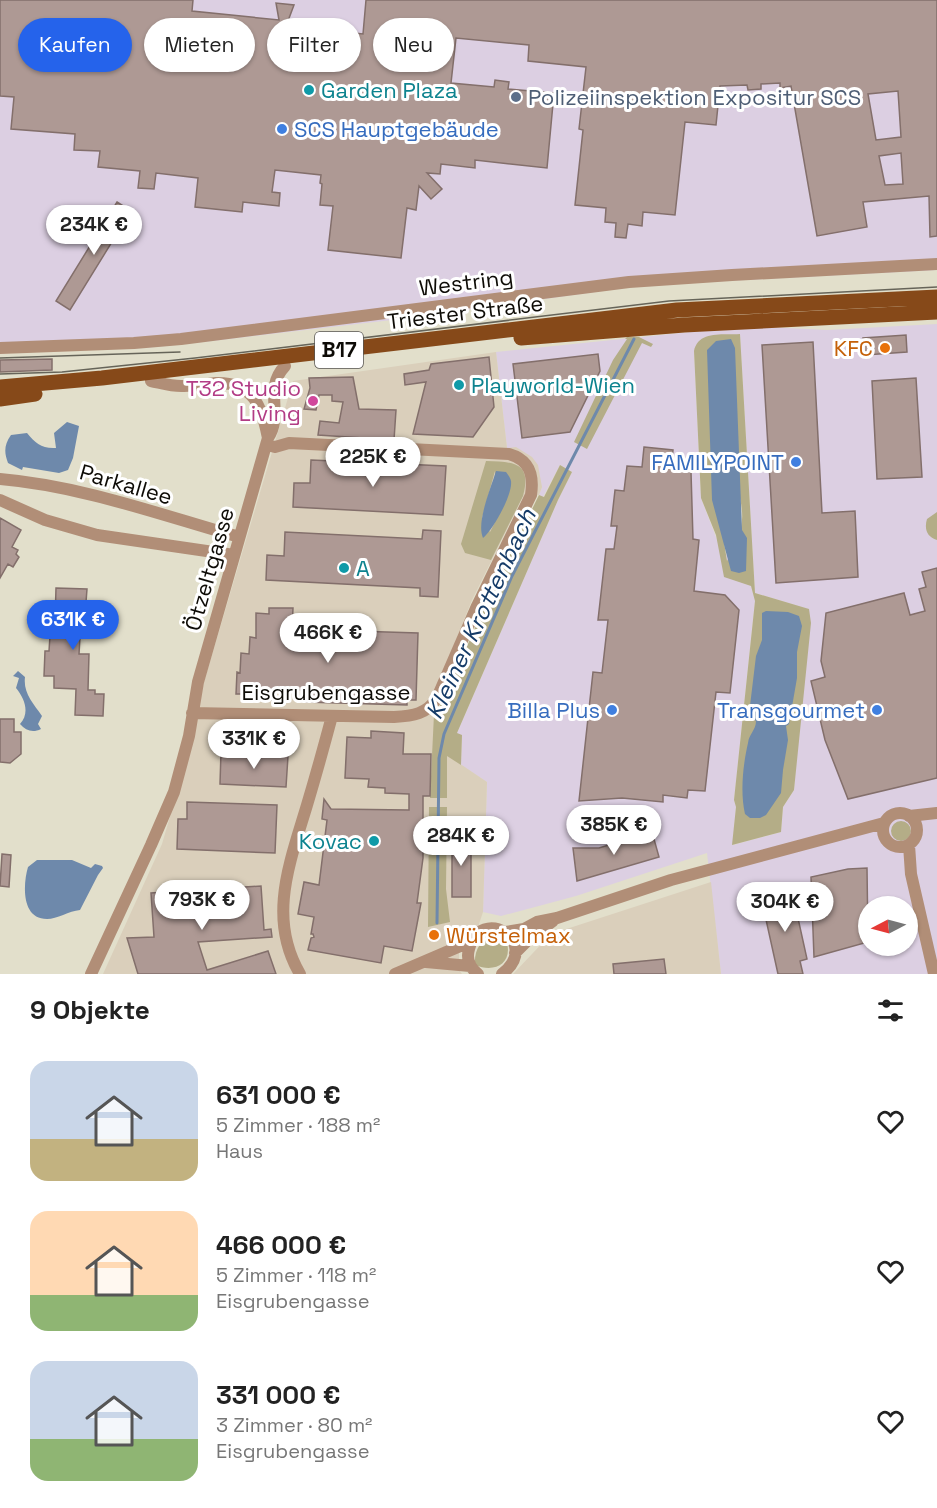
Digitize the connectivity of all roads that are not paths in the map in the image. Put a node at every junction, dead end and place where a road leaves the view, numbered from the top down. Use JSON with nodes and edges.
{"nodes":[{"id":1,"x":937,"y":264,"type":"edge"},
{"id":2,"x":937,"y":297,"type":"edge"},
{"id":3,"x":937,"y":312,"type":"edge"},
{"id":4,"x":0,"y":348,"type":"edge"},
{"id":5,"x":285,"y":366,"type":"junction"},
{"id":6,"x":151,"y":381,"type":"junction"},
{"id":7,"x":0,"y":387,"type":"edge"},
{"id":8,"x":0,"y":399,"type":"edge"},
{"id":9,"x":268,"y":441,"type":"junction"},
{"id":10,"x":0,"y":479,"type":"edge"},
{"id":11,"x":0,"y":500,"type":"edge"},
{"id":12,"x":239,"y":537,"type":"junction"},
{"id":13,"x":234,"y":555,"type":"junction"},
{"id":14,"x":192,"y":712,"type":"junction"},
{"id":15,"x":332,"y":716,"type":"junction"},
{"id":16,"x":937,"y":814,"type":"edge"},
{"id":17,"x":909,"y":816,"type":"junction"},
{"id":18,"x":884,"y":829,"type":"junction"},
{"id":19,"x":917,"y":830,"type":"junction"},
{"id":20,"x":902,"y":846,"type":"junction"},
{"id":21,"x":557,"y":918,"type":"junction"},
{"id":22,"x":506,"y":932,"type":"junction"},
{"id":23,"x":472,"y":941,"type":"junction"},
{"id":24,"x":515,"y":953,"type":"junction"},
{"id":25,"x":425,"y":962,"type":"junction"},
{"id":26,"x":474,"y":970,"type":"edge"},
{"id":27,"x":92,"y":974,"type":"edge"},
{"id":28,"x":300,"y":974,"type":"edge"},
{"id":29,"x":395,"y":974,"type":"edge"},
{"id":30,"x":502,"y":974,"type":"edge"},
{"id":31,"x":934,"y":974,"type":"edge"}],
"edges":[{"from":1,"to":4,"type":"street","name":"Westring"},
{"from":2,"to":7,"type":"main road","name":"Triester Straße","number":"B17"},
{"from":3,"to":5,"type":"main road","name":"Triester Straße","number":"B17"},
{"from":5,"to":6,"type":"main road","name":"Triester Straße","number":"B17"},
{"from":5,"to":9,"type":"street","name":"Ötzeltgasse"},
{"from":6,"to":8,"type":"main road","name":"Triester Straße","number":"B17"},
{"from":6,"to":9,"type":"street","name":"Ötzeltgasse"},
{"from":9,"to":12,"type":"street","name":"Ötzeltgasse"},
{"from":9,"to":15,"type":"street","name":"Eisgrubengasse"},
{"from":10,"to":12,"type":"street","name":"Parkallee"},
{"from":11,"to":13,"type":"street"},
{"from":12,"to":13,"type":"street","name":"Ötzeltgasse"},
{"from":13,"to":14,"type":"street","name":"Ötzeltgasse"},
{"from":14,"to":15,"type":"street","name":"Eisgrubengasse"},
{"from":14,"to":27,"type":"street","name":"Ötzeltgasse"},
{"from":15,"to":28,"type":"street"},
{"from":16,"to":17,"type":"street"},
{"from":16,"to":19,"type":"street"},
{"from":17,"to":18,"type":"street"},
{"from":17,"to":19,"type":"street"},
{"from":18,"to":20,"type":"street"},
{"from":18,"to":21,"type":"street"},
{"from":19,"to":20,"type":"street"},
{"from":20,"to":31,"type":"street"},
{"from":21,"to":22,"type":"street"},
{"from":21,"to":24,"type":"street"},
{"from":22,"to":23,"type":"street"},
{"from":22,"to":24,"type":"street"},
{"from":23,"to":25,"type":"street"},
{"from":23,"to":26,"type":"street"},
{"from":24,"to":30,"type":"street"},
{"from":25,"to":26,"type":"street"},
{"from":25,"to":29,"type":"street"}]}
